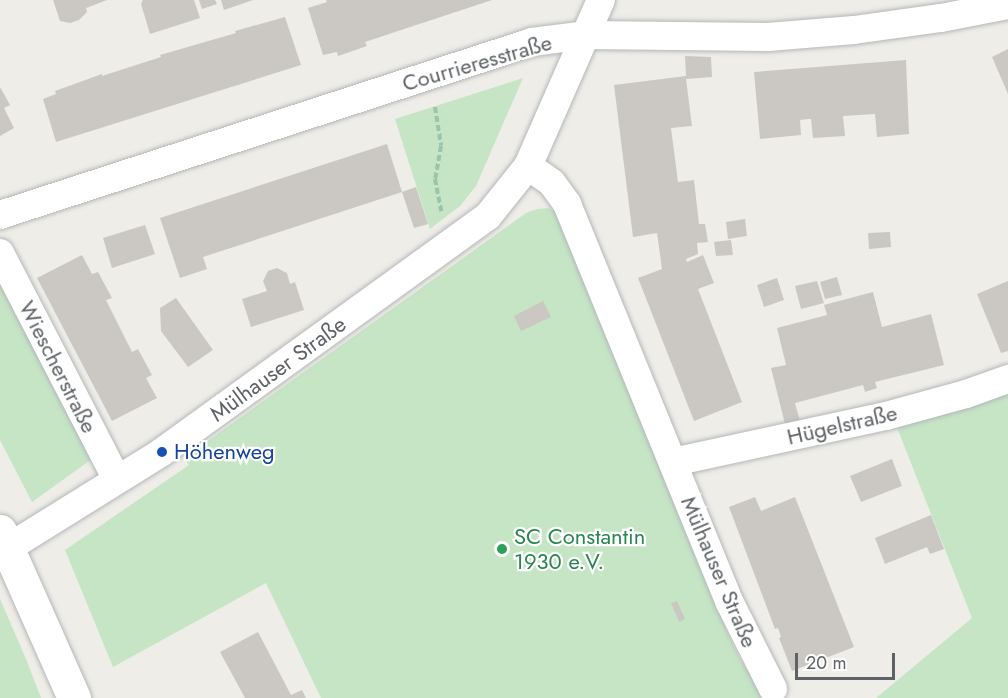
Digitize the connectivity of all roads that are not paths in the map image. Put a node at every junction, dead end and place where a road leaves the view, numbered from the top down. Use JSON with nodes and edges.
{"nodes":[{"id":1,"x":601,"y":0,"type":"edge"},
{"id":2,"x":1008,"y":5,"type":"edge"},
{"id":3,"x":586,"y":35,"type":"junction"},
{"id":4,"x":528,"y":166,"type":"junction"},
{"id":5,"x":0,"y":215,"type":"edge"},
{"id":6,"x":0,"y":253,"type":"edge"},
{"id":7,"x":1008,"y":379,"type":"edge"},
{"id":8,"x":673,"y":462,"type":"junction"},
{"id":9,"x":117,"y":480,"type":"junction"},
{"id":10,"x":4,"y":539,"type":"edge"},
{"id":11,"x":772,"y":689,"type":"dead end"},
{"id":12,"x":74,"y":698,"type":"edge"}],
"edges":[{"from":1,"to":3,"type":"street","name":"Mülhauser Straße"},
{"from":2,"to":3,"type":"street","name":"Courrieresstraße"},
{"from":3,"to":4,"type":"street","name":"Mülhauser Straße"},
{"from":3,"to":5,"type":"street","name":"Courrieresstraße"},
{"from":4,"to":8,"type":"street","name":"Mülhauser Straße"},
{"from":4,"to":9,"type":"street","name":"Mülhauser Straße"},
{"from":6,"to":9,"type":"street","name":"Wiescherstraße"},
{"from":7,"to":8,"type":"street","name":"Hügelstraße"},
{"from":8,"to":11,"type":"street","name":"Mülhauser Straße"},
{"from":9,"to":10,"type":"street","name":"Mülhauser Straße"},
{"from":10,"to":12,"type":"main road"}]}
